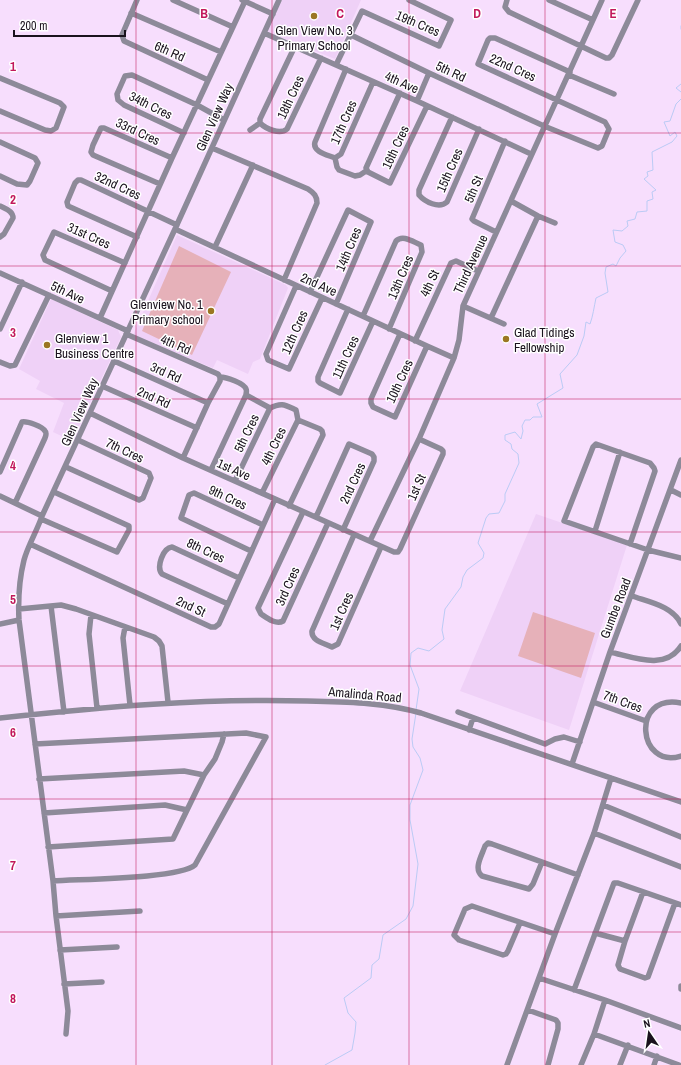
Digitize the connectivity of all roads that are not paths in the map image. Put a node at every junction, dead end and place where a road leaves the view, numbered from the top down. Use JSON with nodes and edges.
{"nodes":[{"id":1,"x":137,"y":0,"type":"edge"},
{"id":2,"x":173,"y":0,"type":"edge"},
{"id":3,"x":279,"y":0,"type":"edge"},
{"id":4,"x":409,"y":0,"type":"edge"},
{"id":5,"x":507,"y":0,"type":"edge"},
{"id":6,"x":549,"y":0,"type":"edge"},
{"id":7,"x":602,"y":0,"type":"edge"},
{"id":8,"x":638,"y":0,"type":"edge"},
{"id":9,"x":243,"y":1,"type":"edge"},
{"id":10,"x":131,"y":12,"type":"junction"},
{"id":11,"x":272,"y":14,"type":"junction"},
{"id":12,"x":593,"y":20,"type":"junction"},
{"id":13,"x":233,"y":26,"type":"junction"},
{"id":14,"x":264,"y":33,"type":"junction"},
{"id":15,"x":351,"y":34,"type":"junction"},
{"id":16,"x":295,"y":46,"type":"junction"},
{"id":17,"x":581,"y":47,"type":"junction"},
{"id":18,"x":221,"y":52,"type":"junction"},
{"id":19,"x":321,"y":58,"type":"junction"},
{"id":20,"x":336,"y":65,"type":"junction"},
{"id":21,"x":346,"y":70,"type":"junction"},
{"id":22,"x":429,"y":73,"type":"junction"},
{"id":23,"x":569,"y":73,"type":"junction"},
{"id":24,"x":0,"y":78,"type":"edge"},
{"id":25,"x":208,"y":80,"type":"junction"},
{"id":26,"x":373,"y":82,"type":"junction"},
{"id":27,"x":400,"y":93,"type":"junction"},
{"id":28,"x":614,"y":94,"type":"dead end"},
{"id":29,"x":557,"y":99,"type":"junction"},
{"id":30,"x":417,"y":101,"type":"junction"},
{"id":31,"x":197,"y":105,"type":"junction"},
{"id":32,"x":426,"y":106,"type":"junction"},
{"id":33,"x":0,"y":111,"type":"edge"},
{"id":34,"x":452,"y":117,"type":"junction"},
{"id":35,"x":224,"y":120,"type":"junction"},
{"id":36,"x":260,"y":123,"type":"junction"},
{"id":37,"x":544,"y":126,"type":"junction"},
{"id":38,"x":479,"y":129,"type":"junction"},
{"id":39,"x":250,"y":130,"type":"dead end"},
{"id":40,"x":184,"y":133,"type":"junction"},
{"id":41,"x":505,"y":141,"type":"junction"},
{"id":42,"x":0,"y":142,"type":"edge"},
{"id":43,"x":212,"y":148,"type":"junction"},
{"id":44,"x":531,"y":154,"type":"junction"},
{"id":45,"x":172,"y":158,"type":"junction"},
{"id":46,"x":335,"y":158,"type":"junction"},
{"id":47,"x":253,"y":165,"type":"junction"},
{"id":48,"x":366,"y":170,"type":"junction"},
{"id":49,"x":0,"y":176,"type":"edge"},
{"id":50,"x":160,"y":184,"type":"junction"},
{"id":51,"x":511,"y":201,"type":"junction"},
{"id":52,"x":0,"y":206,"type":"edge"},
{"id":53,"x":149,"y":211,"type":"junction"},
{"id":54,"x":538,"y":216,"type":"junction"},
{"id":55,"x":555,"y":223,"type":"dead end"},
{"id":56,"x":176,"y":227,"type":"junction"},
{"id":57,"x":496,"y":232,"type":"junction"},
{"id":58,"x":0,"y":237,"type":"edge"},
{"id":59,"x":137,"y":237,"type":"junction"},
{"id":60,"x":214,"y":247,"type":"junction"},
{"id":61,"x":125,"y":263,"type":"junction"},
{"id":62,"x":478,"y":271,"type":"junction"},
{"id":63,"x":0,"y":273,"type":"edge"},
{"id":64,"x":284,"y":280,"type":"junction"},
{"id":65,"x":22,"y":282,"type":"junction"},
{"id":66,"x":296,"y":286,"type":"junction"},
{"id":67,"x":112,"y":291,"type":"junction"},
{"id":68,"x":310,"y":292,"type":"junction"},
{"id":69,"x":49,"y":295,"type":"junction"},
{"id":70,"x":322,"y":298,"type":"junction"},
{"id":71,"x":336,"y":304,"type":"junction"},
{"id":72,"x":463,"y":306,"type":"junction"},
{"id":73,"x":348,"y":309,"type":"junction"},
{"id":74,"x":363,"y":316,"type":"junction"},
{"id":75,"x":100,"y":318,"type":"junction"},
{"id":76,"x":491,"y":318,"type":"junction"},
{"id":77,"x":373,"y":321,"type":"junction"},
{"id":78,"x":504,"y":324,"type":"dead end"},
{"id":79,"x":0,"y":329,"type":"edge"},
{"id":80,"x":389,"y":329,"type":"junction"},
{"id":81,"x":127,"y":333,"type":"junction"},
{"id":82,"x":400,"y":334,"type":"junction"},
{"id":83,"x":415,"y":341,"type":"junction"},
{"id":84,"x":427,"y":346,"type":"junction"},
{"id":85,"x":454,"y":358,"type":"junction"},
{"id":86,"x":114,"y":361,"type":"junction"},
{"id":87,"x":0,"y":362,"type":"edge"},
{"id":88,"x":219,"y":375,"type":"junction"},
{"id":89,"x":102,"y":386,"type":"junction"},
{"id":90,"x":246,"y":395,"type":"junction"},
{"id":91,"x":208,"y":403,"type":"junction"},
{"id":92,"x":270,"y":408,"type":"junction"},
{"id":93,"x":90,"y":413,"type":"junction"},
{"id":94,"x":298,"y":420,"type":"junction"},
{"id":95,"x":197,"y":428,"type":"junction"},
{"id":96,"x":419,"y":439,"type":"junction"},
{"id":97,"x":78,"y":440,"type":"junction"},
{"id":98,"x":620,"y":452,"type":"junction"},
{"id":99,"x":184,"y":458,"type":"junction"},
{"id":100,"x":681,"y":460,"type":"edge"},
{"id":101,"x":66,"y":467,"type":"junction"},
{"id":102,"x":211,"y":470,"type":"junction"},
{"id":103,"x":0,"y":472,"type":"edge"},
{"id":104,"x":235,"y":481,"type":"junction"},
{"id":105,"x":671,"y":490,"type":"junction"},
{"id":106,"x":54,"y":492,"type":"junction"},
{"id":107,"x":262,"y":493,"type":"junction"},
{"id":108,"x":681,"y":495,"type":"edge"},
{"id":109,"x":0,"y":496,"type":"edge"},
{"id":110,"x":275,"y":499,"type":"junction"},
{"id":111,"x":15,"y":503,"type":"junction"},
{"id":112,"x":289,"y":506,"type":"junction"},
{"id":113,"x":304,"y":512,"type":"junction"},
{"id":114,"x":316,"y":517,"type":"junction"},
{"id":115,"x":42,"y":518,"type":"junction"},
{"id":116,"x":328,"y":523,"type":"junction"},
{"id":117,"x":263,"y":525,"type":"junction"},
{"id":118,"x":343,"y":530,"type":"junction"},
{"id":119,"x":595,"y":531,"type":"junction"},
{"id":120,"x":354,"y":535,"type":"junction"},
{"id":121,"x":370,"y":541,"type":"junction"},
{"id":122,"x":30,"y":544,"type":"junction"},
{"id":123,"x":630,"y":544,"type":"junction"},
{"id":124,"x":381,"y":547,"type":"junction"},
{"id":125,"x":648,"y":550,"type":"junction"},
{"id":126,"x":251,"y":551,"type":"junction"},
{"id":127,"x":394,"y":552,"type":"joint"},
{"id":128,"x":681,"y":558,"type":"edge"},
{"id":129,"x":240,"y":578,"type":"junction"},
{"id":130,"x":632,"y":596,"type":"junction"},
{"id":131,"x":228,"y":604,"type":"junction"},
{"id":132,"x":51,"y":606,"type":"junction"},
{"id":133,"x":19,"y":609,"type":"junction"},
{"id":134,"x":91,"y":615,"type":"junction"},
{"id":135,"x":19,"y":620,"type":"junction"},
{"id":136,"x":0,"y":624,"type":"edge"},
{"id":137,"x":681,"y":624,"type":"edge"},
{"id":138,"x":125,"y":627,"type":"junction"},
{"id":139,"x":681,"y":646,"type":"edge"},
{"id":140,"x":610,"y":652,"type":"junction"},
{"id":141,"x":168,"y":702,"type":"junction"},
{"id":142,"x":593,"y":702,"type":"junction"},
{"id":143,"x":681,"y":703,"type":"edge"},
{"id":144,"x":130,"y":705,"type":"junction"},
{"id":145,"x":97,"y":708,"type":"junction"},
{"id":146,"x":64,"y":712,"type":"junction"},
{"id":147,"x":458,"y":712,"type":"dead end"},
{"id":148,"x":31,"y":715,"type":"junction"},
{"id":149,"x":0,"y":718,"type":"edge"},
{"id":150,"x":474,"y":718,"type":"junction"},
{"id":151,"x":646,"y":721,"type":"junction"},
{"id":152,"x":469,"y":730,"type":"junction"},
{"id":153,"x":224,"y":734,"type":"junction"},
{"id":154,"x":580,"y":742,"type":"junction"},
{"id":155,"x":35,"y":744,"type":"junction"},
{"id":156,"x":681,"y":756,"type":"edge"},
{"id":157,"x":572,"y":764,"type":"junction"},
{"id":158,"x":204,"y":775,"type":"junction"},
{"id":159,"x":611,"y":778,"type":"junction"},
{"id":160,"x":39,"y":780,"type":"junction"},
{"id":161,"x":681,"y":802,"type":"edge"},
{"id":162,"x":603,"y":805,"type":"junction"},
{"id":163,"x":188,"y":810,"type":"junction"},
{"id":164,"x":44,"y":813,"type":"junction"},
{"id":165,"x":594,"y":833,"type":"junction"},
{"id":166,"x":681,"y":837,"type":"edge"},
{"id":167,"x":48,"y":847,"type":"junction"},
{"id":168,"x":542,"y":862,"type":"junction"},
{"id":169,"x":681,"y":867,"type":"edge"},
{"id":170,"x":578,"y":875,"type":"junction"},
{"id":171,"x":53,"y":881,"type":"junction"},
{"id":172,"x":643,"y":892,"type":"junction"},
{"id":173,"x":675,"y":903,"type":"junction"},
{"id":174,"x":681,"y":905,"type":"edge"},
{"id":175,"x":140,"y":911,"type":"dead end"},
{"id":176,"x":56,"y":916,"type":"junction"},
{"id":177,"x":520,"y":922,"type":"junction"},
{"id":178,"x":595,"y":933,"type":"junction"},
{"id":179,"x":555,"y":934,"type":"junction"},
{"id":180,"x":625,"y":942,"type":"junction"},
{"id":181,"x":117,"y":947,"type":"dead end"},
{"id":182,"x":60,"y":950,"type":"junction"},
{"id":183,"x":539,"y":978,"type":"junction"},
{"id":184,"x":102,"y":982,"type":"dead end"},
{"id":185,"x":64,"y":984,"type":"junction"},
{"id":186,"x":681,"y":986,"type":"edge"},
{"id":187,"x":681,"y":989,"type":"edge"},
{"id":188,"x":574,"y":990,"type":"junction"},
{"id":189,"x":605,"y":1000,"type":"junction"},
{"id":190,"x":528,"y":1010,"type":"junction"},
{"id":191,"x":681,"y":1028,"type":"edge"},
{"id":192,"x":66,"y":1034,"type":"dead end"},
{"id":193,"x":594,"y":1034,"type":"junction"},
{"id":194,"x":628,"y":1045,"type":"junction"},
{"id":195,"x":657,"y":1056,"type":"junction"},
{"id":196,"x":507,"y":1065,"type":"edge"},
{"id":197,"x":548,"y":1065,"type":"edge"},
{"id":198,"x":581,"y":1065,"type":"edge"},
{"id":199,"x":620,"y":1065,"type":"edge"},
{"id":200,"x":654,"y":1065,"type":"edge"},
{"id":201,"x":679,"y":1065,"type":"edge"}],
"edges":[{"from":1,"to":10,"type":"street"},
{"from":2,"to":13,"type":"street"},
{"from":3,"to":11,"type":"street","name":"Glen View Way"},
{"from":4,"to":15,"type":"street","name":"19th Cres"},
{"from":5,"to":17,"type":"street"},
{"from":6,"to":12,"type":"street"},
{"from":7,"to":12,"type":"street","name":"Third Avenue"},
{"from":8,"to":17,"type":"street"},
{"from":9,"to":11,"type":"street"},
{"from":9,"to":13,"type":"street"},
{"from":10,"to":18,"type":"street"},
{"from":10,"to":25,"type":"street","name":"6th Rd"},
{"from":11,"to":14,"type":"street","name":"Glen View Way"},
{"from":12,"to":17,"type":"street","name":"Third Avenue"},
{"from":13,"to":18,"type":"street"},
{"from":14,"to":16,"type":"street","name":"4th Ave"},
{"from":14,"to":35,"type":"street","name":"Glen View Way"},
{"from":15,"to":20,"type":"street"},
{"from":15,"to":22,"type":"street","name":"5th Rd"},
{"from":16,"to":19,"type":"street","name":"4th Ave"},
{"from":16,"to":36,"type":"street","name":"18th Cres"},
{"from":17,"to":23,"type":"street","name":"Third Avenue"},
{"from":18,"to":25,"type":"street"},
{"from":19,"to":20,"type":"street","name":"4th Ave"},
{"from":19,"to":36,"type":"street","name":"18th Cres"},
{"from":20,"to":21,"type":"street","name":"4th Ave"},
{"from":21,"to":26,"type":"street","name":"4th Ave"},
{"from":21,"to":46,"type":"street","name":"17th Cres"},
{"from":22,"to":30,"type":"street"},
{"from":22,"to":37,"type":"street","name":"5th Rd"},
{"from":23,"to":28,"type":"street"},
{"from":23,"to":29,"type":"street","name":"Third Avenue"},
{"from":23,"to":29,"type":"street","name":"22nd Cres"},
{"from":24,"to":33,"type":"street"},
{"from":25,"to":31,"type":"street"},
{"from":26,"to":27,"type":"street","name":"4th Ave"},
{"from":26,"to":46,"type":"street","name":"17th Cres"},
{"from":27,"to":30,"type":"street","name":"4th Ave"},
{"from":27,"to":48,"type":"street","name":"16th Cres"},
{"from":29,"to":37,"type":"street","name":"Third Avenue"},
{"from":29,"to":37,"type":"street","name":"5th Rd"},
{"from":30,"to":32,"type":"street","name":"4th Ave"},
{"from":31,"to":35,"type":"street"},
{"from":31,"to":40,"type":"street"},
{"from":31,"to":40,"type":"street","name":"34th Cres"},
{"from":32,"to":34,"type":"street","name":"4th Ave"},
{"from":32,"to":48,"type":"street","name":"16th Cres"},
{"from":34,"to":38,"type":"street","name":"4th Ave"},
{"from":34,"to":38,"type":"street","name":"15th Cres"},
{"from":35,"to":43,"type":"street","name":"Glen View Way"},
{"from":36,"to":39,"type":"street"},
{"from":37,"to":44,"type":"street","name":"Third Avenue"},
{"from":38,"to":41,"type":"street","name":"4th Ave"},
{"from":40,"to":45,"type":"street"},
{"from":41,"to":44,"type":"street","name":"4th Ave"},
{"from":41,"to":57,"type":"street","name":"5th St"},
{"from":42,"to":49,"type":"street"},
{"from":43,"to":47,"type":"street"},
{"from":43,"to":56,"type":"street","name":"Glen View Way"},
{"from":44,"to":51,"type":"street","name":"Third Avenue"},
{"from":45,"to":50,"type":"street"},
{"from":45,"to":50,"type":"street","name":"33rd Cres"},
{"from":46,"to":48,"type":"street"},
{"from":47,"to":60,"type":"street"},
{"from":47,"to":64,"type":"street"},
{"from":50,"to":53,"type":"street"},
{"from":51,"to":54,"type":"street"},
{"from":51,"to":57,"type":"street","name":"Third Avenue"},
{"from":52,"to":58,"type":"street"},
{"from":53,"to":56,"type":"street","name":"32nd Cres"},
{"from":53,"to":59,"type":"street"},
{"from":53,"to":59,"type":"street","name":"32nd Cres"},
{"from":54,"to":55,"type":"street"},
{"from":54,"to":76,"type":"street"},
{"from":56,"to":60,"type":"street","name":"2nd Ave"},
{"from":56,"to":81,"type":"street","name":"Glen View Way"},
{"from":57,"to":62,"type":"street","name":"Third Avenue"},
{"from":59,"to":61,"type":"street"},
{"from":60,"to":64,"type":"street","name":"2nd Ave"},
{"from":61,"to":67,"type":"street"},
{"from":61,"to":67,"type":"street","name":"31st Cres"},
{"from":62,"to":72,"type":"street","name":"Third Avenue"},
{"from":62,"to":83,"type":"street","name":"4th St"},
{"from":63,"to":65,"type":"street","name":"5th Ave"},
{"from":64,"to":66,"type":"street","name":"2nd Ave"},
{"from":65,"to":69,"type":"street","name":"5th Ave"},
{"from":65,"to":79,"type":"street"},
{"from":66,"to":68,"type":"street","name":"2nd Ave"},
{"from":66,"to":70,"type":"street","name":"12th Cres"},
{"from":67,"to":75,"type":"street"},
{"from":68,"to":70,"type":"street","name":"2nd Ave"},
{"from":68,"to":71,"type":"street","name":"14th Cres"},
{"from":69,"to":75,"type":"street","name":"5th Ave"},
{"from":69,"to":87,"type":"street"},
{"from":70,"to":71,"type":"street","name":"2nd Ave"},
{"from":71,"to":73,"type":"street","name":"2nd Ave"},
{"from":72,"to":76,"type":"street"},
{"from":72,"to":85,"type":"street","name":"Third Avenue"},
{"from":73,"to":74,"type":"street","name":"2nd Ave"},
{"from":73,"to":77,"type":"street","name":"11th Cres"},
{"from":74,"to":77,"type":"street","name":"2nd Ave"},
{"from":74,"to":80,"type":"street","name":"13th Cres"},
{"from":75,"to":81,"type":"street","name":"5th Ave"},
{"from":76,"to":78,"type":"street"},
{"from":77,"to":80,"type":"street","name":"2nd Ave"},
{"from":80,"to":82,"type":"street","name":"2nd Ave"},
{"from":81,"to":86,"type":"street","name":"Glen View Way"},
{"from":81,"to":88,"type":"street","name":"4th Rd"},
{"from":82,"to":83,"type":"street","name":"2nd Ave"},
{"from":82,"to":84,"type":"street","name":"10th Cres"},
{"from":83,"to":84,"type":"street","name":"2nd Ave"},
{"from":84,"to":85,"type":"street","name":"2nd Ave"},
{"from":85,"to":96,"type":"street","name":"Third Avenue"},
{"from":86,"to":89,"type":"street","name":"Glen View Way"},
{"from":86,"to":91,"type":"street","name":"3rd Rd"},
{"from":88,"to":90,"type":"street","name":"4th Rd"},
{"from":88,"to":91,"type":"street"},
{"from":89,"to":93,"type":"street","name":"Glen View Way"},
{"from":89,"to":95,"type":"street","name":"2nd Rd"},
{"from":90,"to":92,"type":"street","name":"5th Cres"},
{"from":90,"to":102,"type":"street","name":"5th Cres"},
{"from":91,"to":95,"type":"street"},
{"from":92,"to":94,"type":"street"},
{"from":92,"to":104,"type":"street","name":"5th Cres"},
{"from":93,"to":97,"type":"street","name":"Glen View Way"},
{"from":93,"to":99,"type":"street","name":"1st Ave"},
{"from":94,"to":107,"type":"street","name":"4th Cres"},
{"from":94,"to":112,"type":"street","name":"4th Cres"},
{"from":95,"to":99,"type":"street"},
{"from":96,"to":121,"type":"street","name":"Third Avenue"},
{"from":96,"to":127,"type":"street","name":"1st St"},
{"from":97,"to":101,"type":"street","name":"Glen View Way"},
{"from":97,"to":101,"type":"street","name":"7th Cres"},
{"from":98,"to":119,"type":"street"},
{"from":98,"to":119,"type":"street"},
{"from":98,"to":123,"type":"street"},
{"from":99,"to":102,"type":"street","name":"1st Ave"},
{"from":100,"to":105,"type":"street","name":"Gumbe Road"},
{"from":101,"to":106,"type":"street","name":"Glen View Way"},
{"from":102,"to":104,"type":"street","name":"1st Ave"},
{"from":103,"to":111,"type":"street"},
{"from":104,"to":107,"type":"street","name":"1st Ave"},
{"from":105,"to":108,"type":"street"},
{"from":105,"to":125,"type":"street","name":"Gumbe Road"},
{"from":106,"to":115,"type":"street","name":"Glen View Way"},
{"from":106,"to":115,"type":"street"},
{"from":107,"to":110,"type":"street","name":"1st Ave"},
{"from":109,"to":111,"type":"street"},
{"from":110,"to":112,"type":"street","name":"1st Ave"},
{"from":110,"to":117,"type":"street","name":"2nd St"},
{"from":111,"to":115,"type":"street"},
{"from":112,"to":113,"type":"street","name":"1st Ave"},
{"from":113,"to":114,"type":"street","name":"1st Ave"},
{"from":113,"to":116,"type":"street","name":"3rd Cres"},
{"from":114,"to":116,"type":"street","name":"1st Ave"},
{"from":114,"to":118,"type":"street","name":"2nd Cres"},
{"from":115,"to":122,"type":"street","name":"Glen View Way"},
{"from":116,"to":118,"type":"street","name":"1st Ave"},
{"from":117,"to":126,"type":"street","name":"2nd St"},
{"from":117,"to":126,"type":"street","name":"9th Cres"},
{"from":118,"to":120,"type":"street","name":"1st Ave"},
{"from":119,"to":123,"type":"street"},
{"from":120,"to":121,"type":"street","name":"1st Ave"},
{"from":120,"to":124,"type":"street","name":"1st Cres"},
{"from":121,"to":124,"type":"street","name":"1st Ave"},
{"from":122,"to":131,"type":"street","name":"2nd St"},
{"from":122,"to":133,"type":"street","name":"Glen View Way"},
{"from":123,"to":125,"type":"street"},
{"from":124,"to":127,"type":"street","name":"1st Ave"},
{"from":125,"to":128,"type":"street"},
{"from":125,"to":130,"type":"street","name":"Gumbe Road"},
{"from":126,"to":129,"type":"street","name":"2nd St"},
{"from":129,"to":131,"type":"street","name":"2nd St"},
{"from":129,"to":131,"type":"street","name":"8th Cres"},
{"from":130,"to":137,"type":"street"},
{"from":130,"to":140,"type":"street","name":"Gumbe Road"},
{"from":132,"to":133,"type":"street"},
{"from":132,"to":134,"type":"street"},
{"from":132,"to":146,"type":"street"},
{"from":133,"to":135,"type":"street","name":"Glen View Way"},
{"from":134,"to":138,"type":"street"},
{"from":134,"to":145,"type":"street"},
{"from":135,"to":136,"type":"street"},
{"from":135,"to":148,"type":"street","name":"Glen View Way"},
{"from":138,"to":141,"type":"street"},
{"from":138,"to":144,"type":"street"},
{"from":139,"to":140,"type":"street"},
{"from":140,"to":142,"type":"street","name":"Gumbe Road"},
{"from":141,"to":144,"type":"street","name":"Amalinda Road"},
{"from":141,"to":152,"type":"street","name":"Amalinda Road"},
{"from":142,"to":151,"type":"street","name":"7th Cres"},
{"from":142,"to":154,"type":"street","name":"Gumbe Road"},
{"from":143,"to":151,"type":"street","name":"7th Cres"},
{"from":144,"to":145,"type":"street","name":"Amalinda Road"},
{"from":145,"to":146,"type":"street","name":"Amalinda Road"},
{"from":146,"to":148,"type":"street","name":"Amalinda Road"},
{"from":147,"to":150,"type":"street"},
{"from":148,"to":149,"type":"street","name":"Amalinda Road"},
{"from":148,"to":155,"type":"street","name":"Glen View Way"},
{"from":150,"to":152,"type":"street"},
{"from":150,"to":154,"type":"street"},
{"from":151,"to":156,"type":"street","name":"7th Cres"},
{"from":152,"to":157,"type":"street","name":"Amalinda Road"},
{"from":153,"to":155,"type":"street"},
{"from":153,"to":158,"type":"street"},
{"from":153,"to":171,"type":"street"},
{"from":154,"to":157,"type":"street","name":"Gumbe Road"},
{"from":155,"to":160,"type":"street","name":"Glen View Way"},
{"from":157,"to":159,"type":"street","name":"Amalinda Road"},
{"from":158,"to":160,"type":"street"},
{"from":158,"to":163,"type":"street"},
{"from":159,"to":161,"type":"street","name":"Amalinda Road"},
{"from":159,"to":162,"type":"street"},
{"from":160,"to":164,"type":"street","name":"Glen View Way"},
{"from":162,"to":165,"type":"street"},
{"from":162,"to":166,"type":"street"},
{"from":163,"to":164,"type":"street"},
{"from":163,"to":167,"type":"street"},
{"from":164,"to":167,"type":"street","name":"Glen View Way"},
{"from":165,"to":169,"type":"street"},
{"from":165,"to":170,"type":"street"},
{"from":167,"to":171,"type":"street","name":"Glen View Way"},
{"from":168,"to":168,"type":"street"},
{"from":168,"to":170,"type":"street"},
{"from":170,"to":179,"type":"street"},
{"from":171,"to":176,"type":"street","name":"Glen View Way"},
{"from":172,"to":173,"type":"street"},
{"from":172,"to":178,"type":"street"},
{"from":172,"to":180,"type":"street"},
{"from":173,"to":174,"type":"street"},
{"from":173,"to":180,"type":"street"},
{"from":175,"to":176,"type":"street"},
{"from":176,"to":182,"type":"street","name":"Glen View Way"},
{"from":177,"to":177,"type":"street"},
{"from":177,"to":179,"type":"street"},
{"from":178,"to":180,"type":"street"},
{"from":178,"to":188,"type":"street"},
{"from":179,"to":183,"type":"street"},
{"from":181,"to":182,"type":"street"},
{"from":182,"to":185,"type":"street","name":"Glen View Way"},
{"from":183,"to":188,"type":"street"},
{"from":183,"to":190,"type":"street"},
{"from":184,"to":185,"type":"street"},
{"from":185,"to":192,"type":"street","name":"Glen View Way"},
{"from":186,"to":187,"type":"street"},
{"from":188,"to":189,"type":"street"},
{"from":189,"to":191,"type":"street"},
{"from":189,"to":193,"type":"street"},
{"from":190,"to":196,"type":"street"},
{"from":190,"to":197,"type":"street"},
{"from":193,"to":194,"type":"street"},
{"from":193,"to":198,"type":"street"},
{"from":194,"to":195,"type":"street"},
{"from":194,"to":199,"type":"street"},
{"from":195,"to":200,"type":"street"},
{"from":195,"to":201,"type":"street"}]}
